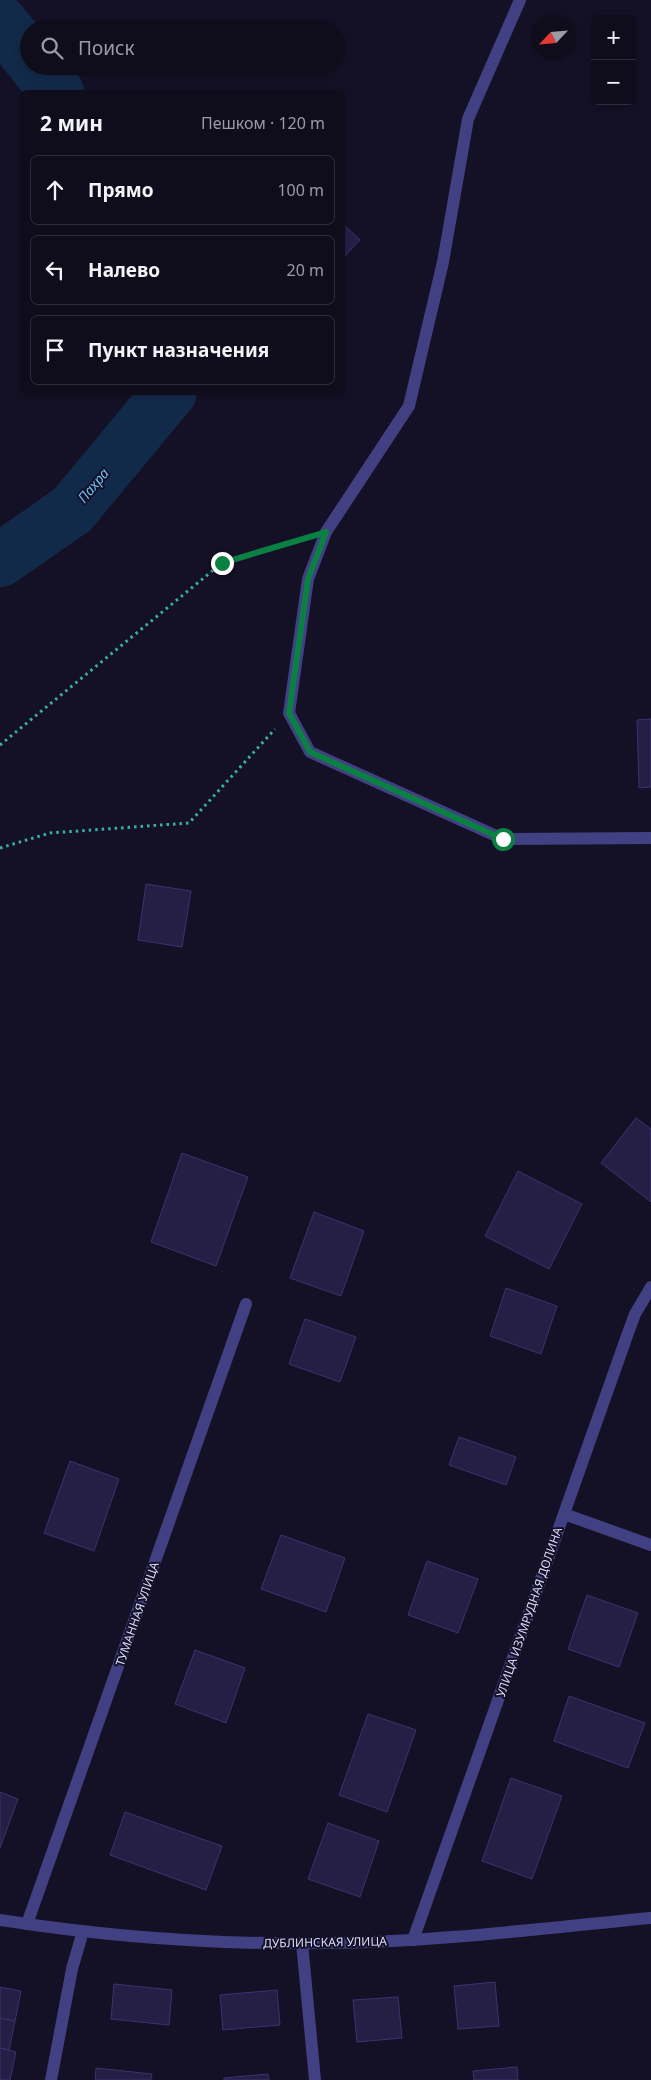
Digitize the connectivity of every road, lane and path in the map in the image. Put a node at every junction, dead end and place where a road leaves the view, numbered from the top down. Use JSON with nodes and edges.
{"nodes":[{"id":1,"x":520,"y":0,"type":"edge"},
{"id":2,"x":326,"y":532,"type":"junction"},
{"id":3,"x":289,"y":713,"type":"junction"},
{"id":4,"x":0,"y":745,"type":"edge"},
{"id":5,"x":651,"y":838,"type":"edge"},
{"id":6,"x":0,"y":848,"type":"edge"},
{"id":7,"x":651,"y":1287,"type":"edge"},
{"id":8,"x":246,"y":1304,"type":"dead end"},
{"id":9,"x":564,"y":1514,"type":"junction"},
{"id":10,"x":651,"y":1546,"type":"edge"},
{"id":11,"x":651,"y":1918,"type":"edge"},
{"id":12,"x":0,"y":1920,"type":"edge"},
{"id":13,"x":27,"y":1924,"type":"junction"},
{"id":14,"x":83,"y":1931,"type":"junction"},
{"id":15,"x":413,"y":1940,"type":"junction"},
{"id":16,"x":302,"y":1943,"type":"junction"},
{"id":17,"x":51,"y":2080,"type":"edge"},
{"id":18,"x":314,"y":2080,"type":"edge"}],
"edges":[{"from":1,"to":2,"type":"street"},
{"from":2,"to":3,"type":"street"},
{"from":2,"to":4,"type":"path"},
{"from":3,"to":5,"type":"street"},
{"from":3,"to":6,"type":"path"},
{"from":7,"to":9,"type":"street","name":"УЛИЦА ИЗУМРУДНАЯ ДОЛИНА"},
{"from":8,"to":13,"type":"street","name":"ТУМАННАЯ УЛИЦА"},
{"from":9,"to":10,"type":"street"},
{"from":9,"to":15,"type":"street","name":"УЛИЦА ИЗУМРУДНАЯ ДОЛИНА"},
{"from":11,"to":15,"type":"street","name":"ДУБЛИНСКАЯ УЛИЦА"},
{"from":12,"to":13,"type":"street","name":"ДУБЛИНСКАЯ УЛИЦА"},
{"from":13,"to":14,"type":"street","name":"ДУБЛИНСКАЯ УЛИЦА"},
{"from":14,"to":16,"type":"street","name":"ДУБЛИНСКАЯ УЛИЦА"},
{"from":14,"to":17,"type":"street"},
{"from":15,"to":16,"type":"street","name":"ДУБЛИНСКАЯ УЛИЦА"},
{"from":16,"to":18,"type":"street"}]}
